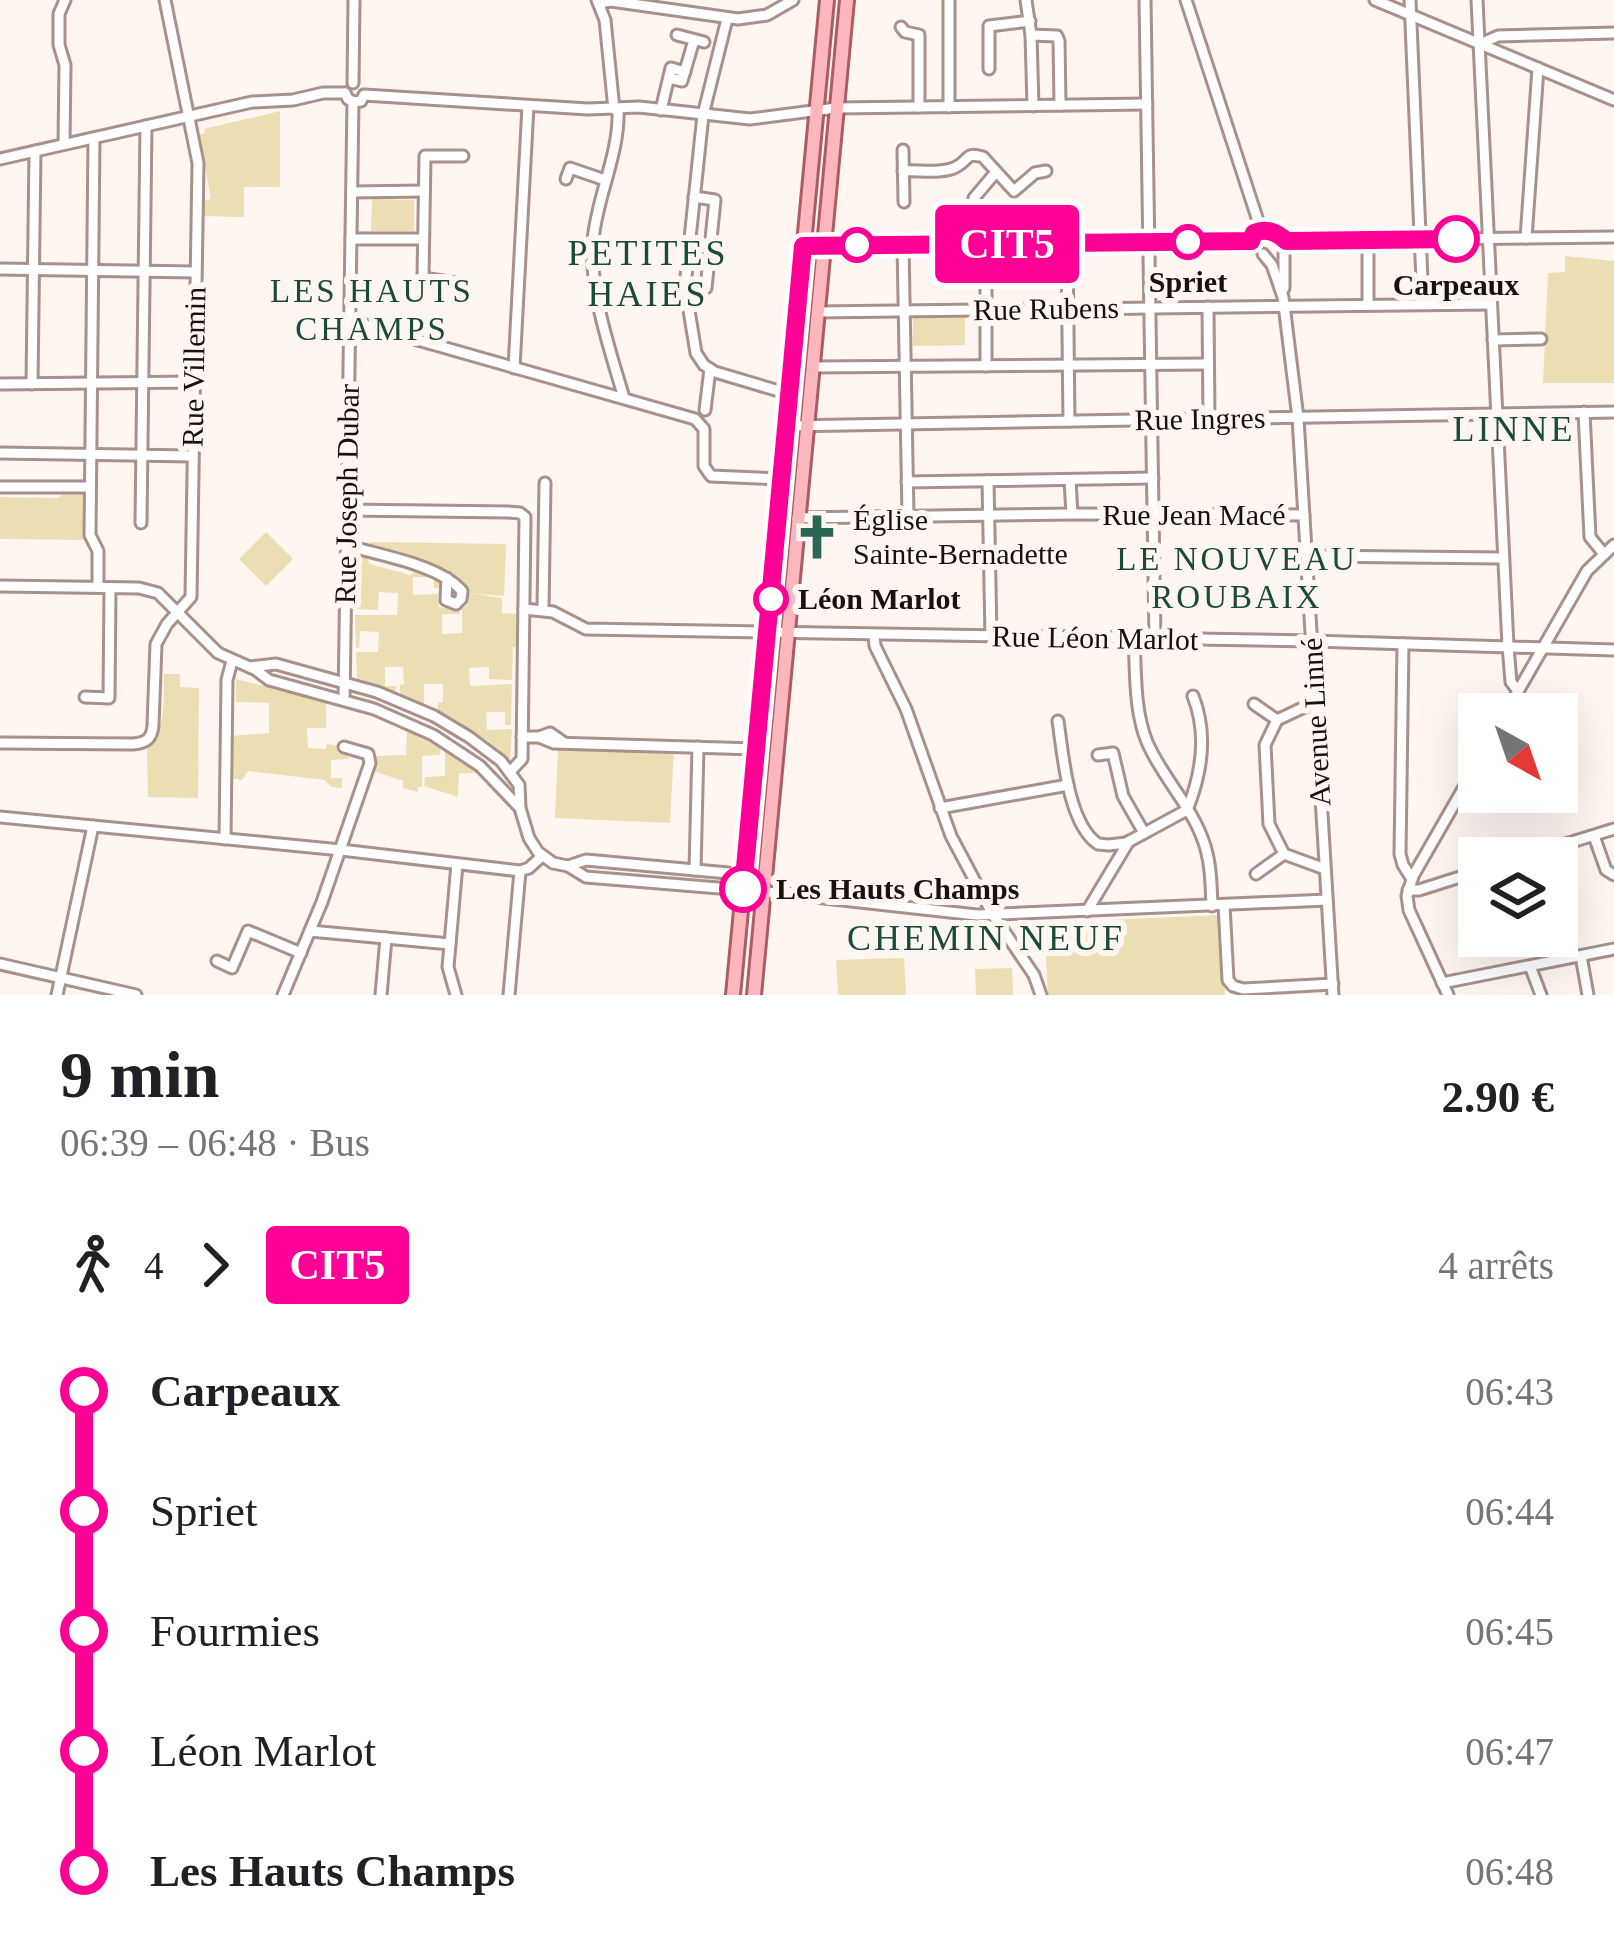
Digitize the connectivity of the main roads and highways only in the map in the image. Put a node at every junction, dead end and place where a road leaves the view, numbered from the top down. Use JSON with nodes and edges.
{"nodes":[{"id":1,"x":827,"y":0,"type":"edge"},
{"id":2,"x":847,"y":0,"type":"edge"},
{"id":3,"x":733,"y":995,"type":"edge"},
{"id":4,"x":754,"y":995,"type":"edge"}],
"edges":[{"from":1,"to":3,"type":"main road"},
{"from":2,"to":4,"type":"main road"}]}
